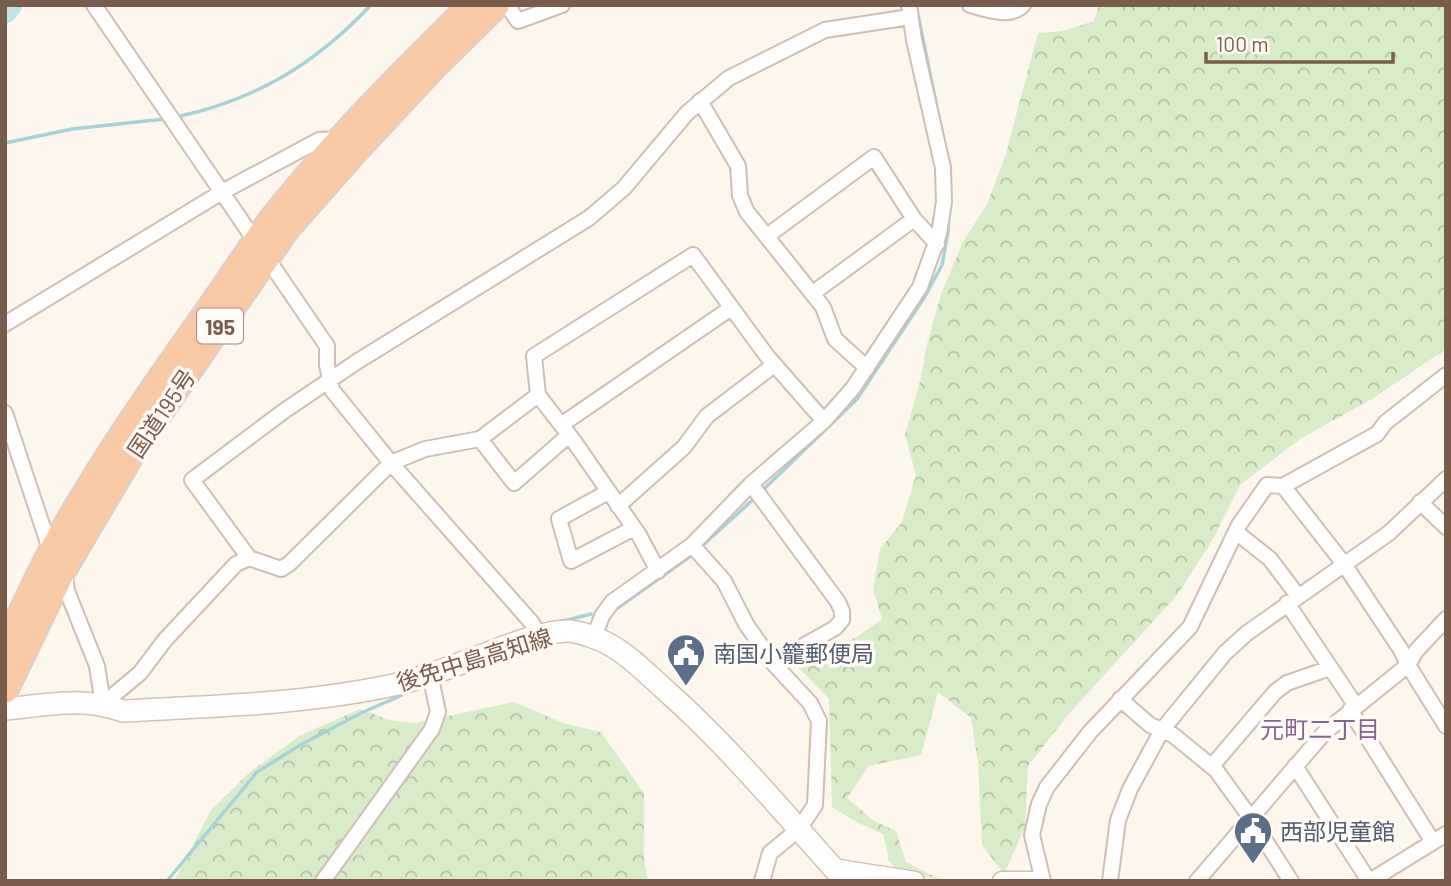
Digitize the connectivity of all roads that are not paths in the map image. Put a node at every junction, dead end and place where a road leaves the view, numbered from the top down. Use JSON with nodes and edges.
{"nodes":[{"id":1,"x":94,"y":5,"type":"edge"},
{"id":2,"x":471,"y":5,"type":"edge"},
{"id":3,"x":498,"y":5,"type":"edge"},
{"id":4,"x":507,"y":5,"type":"edge"},
{"id":5,"x":562,"y":5,"type":"edge"},
{"id":6,"x":970,"y":5,"type":"edge"},
{"id":7,"x":1023,"y":5,"type":"edge"},
{"id":8,"x":909,"y":11,"type":"edge"},
{"id":9,"x":700,"y":101,"type":"junction"},
{"id":10,"x":342,"y":139,"type":"junction"},
{"id":11,"x":222,"y":192,"type":"junction"},
{"id":12,"x":915,"y":219,"type":"junction"},
{"id":13,"x":767,"y":236,"type":"junction"},
{"id":14,"x":937,"y":244,"type":"junction"},
{"id":15,"x":261,"y":250,"type":"junction"},
{"id":16,"x":813,"y":293,"type":"junction"},
{"id":17,"x":731,"y":308,"type":"junction"},
{"id":18,"x":5,"y":324,"type":"edge"},
{"id":19,"x":774,"y":365,"type":"junction"},
{"id":20,"x":867,"y":368,"type":"junction"},
{"id":21,"x":1446,"y":375,"type":"edge"},
{"id":22,"x":330,"y":382,"type":"junction"},
{"id":23,"x":538,"y":395,"type":"junction"},
{"id":24,"x":5,"y":413,"type":"edge"},
{"id":25,"x":824,"y":421,"type":"junction"},
{"id":26,"x":565,"y":430,"type":"junction"},
{"id":27,"x":480,"y":439,"type":"junction"},
{"id":28,"x":391,"y":463,"type":"junction"},
{"id":29,"x":1446,"y":479,"type":"edge"},
{"id":30,"x":1283,"y":486,"type":"junction"},
{"id":31,"x":753,"y":487,"type":"junction"},
{"id":32,"x":608,"y":492,"type":"junction"},
{"id":33,"x":1420,"y":502,"type":"junction"},
{"id":34,"x":618,"y":506,"type":"junction"},
{"id":35,"x":1446,"y":527,"type":"edge"},
{"id":36,"x":634,"y":528,"type":"junction"},
{"id":37,"x":1236,"y":532,"type":"junction"},
{"id":38,"x":692,"y":545,"type":"junction"},
{"id":39,"x":250,"y":558,"type":"junction"},
{"id":40,"x":58,"y":561,"type":"junction"},
{"id":41,"x":1344,"y":564,"type":"junction"},
{"id":42,"x":658,"y":571,"type":"junction"},
{"id":43,"x":1292,"y":600,"type":"junction"},
{"id":44,"x":1446,"y":619,"type":"edge"},
{"id":45,"x":538,"y":636,"type":"junction"},
{"id":46,"x":594,"y":637,"type":"junction"},
{"id":47,"x":5,"y":646,"type":"edge"},
{"id":48,"x":773,"y":663,"type":"junction"},
{"id":49,"x":1408,"y":665,"type":"junction"},
{"id":50,"x":1330,"y":668,"type":"junction"},
{"id":51,"x":430,"y":674,"type":"junction"},
{"id":52,"x":5,"y":691,"type":"edge"},
{"id":53,"x":1120,"y":699,"type":"junction"},
{"id":54,"x":103,"y":704,"type":"junction"},
{"id":55,"x":1353,"y":708,"type":"junction"},
{"id":56,"x":5,"y":709,"type":"edge"},
{"id":57,"x":1446,"y":726,"type":"edge"},
{"id":58,"x":1162,"y":730,"type":"junction"},
{"id":59,"x":1212,"y":766,"type":"junction"},
{"id":60,"x":1295,"y":766,"type":"junction"},
{"id":61,"x":1250,"y":817,"type":"junction"},
{"id":62,"x":799,"y":829,"type":"junction"},
{"id":63,"x":1439,"y":838,"type":"edge"},
{"id":64,"x":839,"y":874,"type":"edge"},
{"id":65,"x":323,"y":881,"type":"edge"},
{"id":66,"x":762,"y":881,"type":"edge"},
{"id":67,"x":915,"y":881,"type":"edge"},
{"id":68,"x":1002,"y":881,"type":"edge"},
{"id":69,"x":1034,"y":881,"type":"edge"},
{"id":70,"x":1043,"y":881,"type":"edge"},
{"id":71,"x":1110,"y":881,"type":"edge"},
{"id":72,"x":1197,"y":881,"type":"edge"},
{"id":73,"x":1291,"y":881,"type":"edge"},
{"id":74,"x":1370,"y":881,"type":"edge"}],
"edges":[{"from":1,"to":11,"type":"street"},
{"from":2,"to":10,"type":"highway","name":"国道195号","number":"195"},
{"from":3,"to":15,"type":"highway","name":"国道195号","number":"195"},
{"from":4,"to":5,"type":"street"},
{"from":6,"to":7,"type":"street"},
{"from":8,"to":9,"type":"street"},
{"from":8,"to":14,"type":"street"},
{"from":9,"to":13,"type":"street"},
{"from":9,"to":22,"type":"street"},
{"from":10,"to":11,"type":"street"},
{"from":10,"to":15,"type":"highway","name":"国道195号","number":"195"},
{"from":11,"to":15,"type":"street"},
{"from":11,"to":18,"type":"street"},
{"from":12,"to":13,"type":"street"},
{"from":12,"to":14,"type":"street"},
{"from":12,"to":16,"type":"street"},
{"from":13,"to":16,"type":"street"},
{"from":14,"to":20,"type":"street"},
{"from":15,"to":22,"type":"street"},
{"from":15,"to":40,"type":"highway","name":"国道195号","number":"195"},
{"from":16,"to":20,"type":"street"},
{"from":17,"to":19,"type":"street"},
{"from":17,"to":23,"type":"street"},
{"from":17,"to":26,"type":"street"},
{"from":19,"to":25,"type":"street"},
{"from":19,"to":34,"type":"street"},
{"from":20,"to":25,"type":"street"},
{"from":21,"to":30,"type":"street"},
{"from":22,"to":28,"type":"street"},
{"from":22,"to":39,"type":"street"},
{"from":23,"to":26,"type":"street"},
{"from":23,"to":27,"type":"street"},
{"from":24,"to":40,"type":"street"},
{"from":25,"to":31,"type":"street"},
{"from":26,"to":27,"type":"street"},
{"from":26,"to":32,"type":"street"},
{"from":27,"to":28,"type":"street"},
{"from":28,"to":39,"type":"street"},
{"from":28,"to":45,"type":"street"},
{"from":29,"to":33,"type":"street"},
{"from":30,"to":37,"type":"street"},
{"from":30,"to":41,"type":"street"},
{"from":31,"to":38,"type":"street"},
{"from":31,"to":48,"type":"street"},
{"from":32,"to":34,"type":"street"},
{"from":32,"to":36,"type":"street"},
{"from":33,"to":35,"type":"street"},
{"from":33,"to":41,"type":"street"},
{"from":34,"to":36,"type":"street"},
{"from":36,"to":42,"type":"street"},
{"from":37,"to":43,"type":"street"},
{"from":37,"to":53,"type":"street"},
{"from":38,"to":42,"type":"street"},
{"from":38,"to":48,"type":"street"},
{"from":39,"to":54,"type":"street"},
{"from":40,"to":47,"type":"highway","name":"国道195号","number":"195"},
{"from":40,"to":52,"type":"highway","name":"国道195号","number":"195"},
{"from":40,"to":54,"type":"street"},
{"from":41,"to":43,"type":"street"},
{"from":41,"to":49,"type":"street"},
{"from":42,"to":46,"type":"street"},
{"from":43,"to":50,"type":"street"},
{"from":43,"to":58,"type":"street"},
{"from":44,"to":49,"type":"street"},
{"from":45,"to":46,"type":"main road","name":"後免中島高知線"},
{"from":45,"to":51,"type":"main road","name":"後免中島高知線"},
{"from":46,"to":62,"type":"main road","name":"後免中島高知線"},
{"from":48,"to":62,"type":"street"},
{"from":49,"to":55,"type":"street"},
{"from":49,"to":57,"type":"street"},
{"from":50,"to":55,"type":"street"},
{"from":50,"to":59,"type":"street"},
{"from":51,"to":54,"type":"main road","name":"後免中島高知線"},
{"from":51,"to":65,"type":"street"},
{"from":53,"to":58,"type":"street"},
{"from":53,"to":70,"type":"street"},
{"from":54,"to":56,"type":"main road","name":"後免中島高知線"},
{"from":55,"to":60,"type":"street"},
{"from":55,"to":63,"type":"street"},
{"from":58,"to":59,"type":"street"},
{"from":58,"to":71,"type":"street"},
{"from":59,"to":61,"type":"street"},
{"from":60,"to":61,"type":"street"},
{"from":60,"to":74,"type":"street"},
{"from":61,"to":72,"type":"street"},
{"from":61,"to":73,"type":"street"},
{"from":62,"to":64,"type":"main road","name":"後免中島高知線"},
{"from":62,"to":66,"type":"street"},
{"from":63,"to":74,"type":"street"},
{"from":64,"to":67,"type":"street"},
{"from":68,"to":69,"type":"street"}]}
